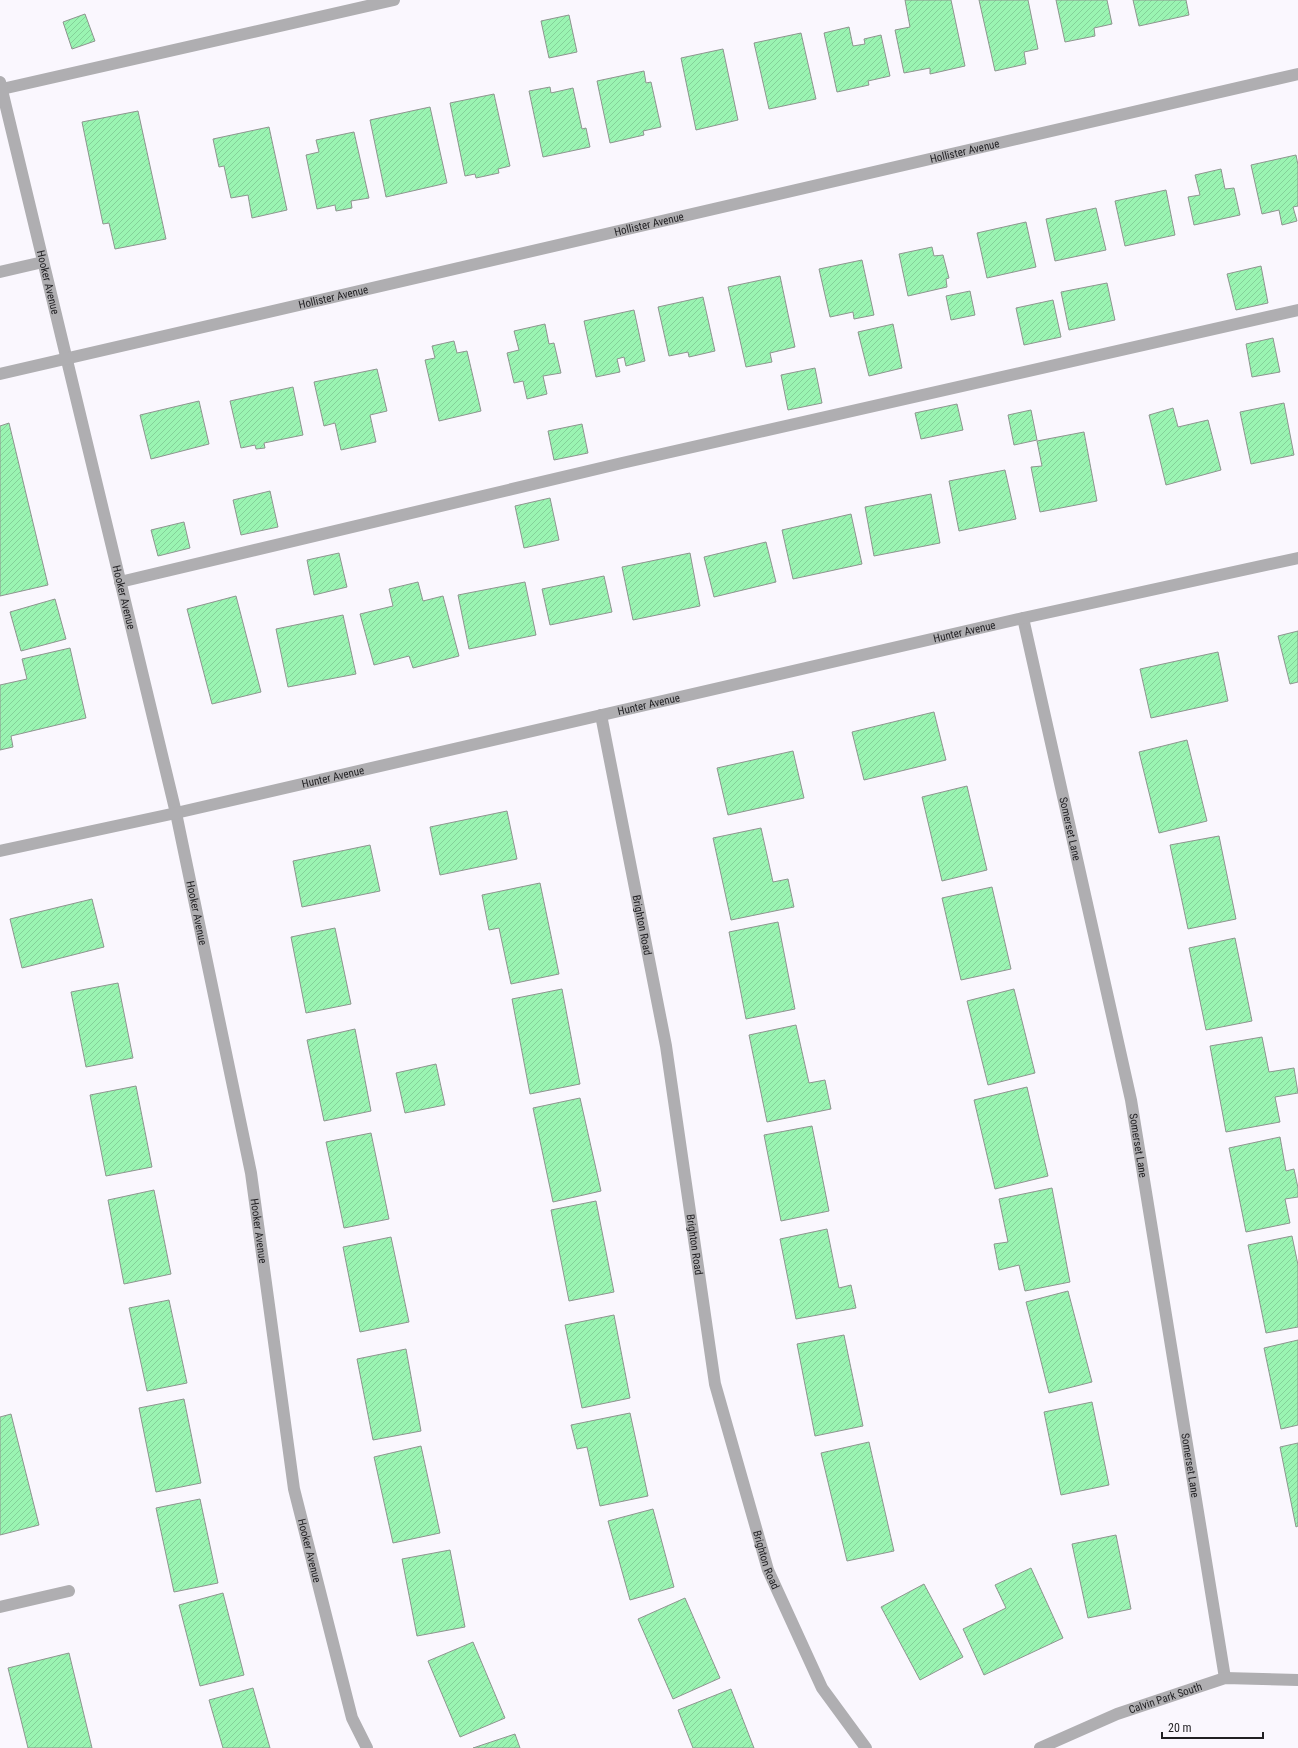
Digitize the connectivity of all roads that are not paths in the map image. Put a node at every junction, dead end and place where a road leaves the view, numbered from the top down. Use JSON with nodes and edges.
{"nodes":[{"id":1,"x":394,"y":0,"type":"edge"},
{"id":2,"x":1298,"y":74,"type":"edge"},
{"id":3,"x":1,"y":86,"type":"edge"},
{"id":4,"x":43,"y":262,"type":"junction"},
{"id":5,"x":0,"y":272,"type":"edge"},
{"id":6,"x":1298,"y":310,"type":"edge"},
{"id":7,"x":66,"y":359,"type":"junction"},
{"id":8,"x":0,"y":374,"type":"edge"},
{"id":9,"x":1298,"y":558,"type":"edge"},
{"id":10,"x":120,"y":582,"type":"junction"},
{"id":11,"x":1023,"y":618,"type":"junction"},
{"id":12,"x":601,"y":715,"type":"junction"},
{"id":13,"x":176,"y":813,"type":"junction"},
{"id":14,"x":0,"y":851,"type":"edge"},
{"id":15,"x":69,"y":1591,"type":"dead end"},
{"id":16,"x":0,"y":1607,"type":"edge"},
{"id":17,"x":1225,"y":1678,"type":"junction"},
{"id":18,"x":1298,"y":1680,"type":"edge"},
{"id":19,"x":367,"y":1748,"type":"edge"},
{"id":20,"x":866,"y":1748,"type":"edge"},
{"id":21,"x":1040,"y":1748,"type":"edge"}],
"edges":[{"from":1,"to":3,"type":"street"},
{"from":2,"to":7,"type":"street","name":"Hollister Avenue"},
{"from":3,"to":4,"type":"street","name":"Hooker Avenue"},
{"from":4,"to":5,"type":"street"},
{"from":4,"to":7,"type":"street","name":"Hooker Avenue"},
{"from":6,"to":10,"type":"street"},
{"from":7,"to":8,"type":"street","name":"Hollister Avenue"},
{"from":7,"to":10,"type":"street","name":"Hooker Avenue"},
{"from":9,"to":11,"type":"street","name":"Hunter Avenue"},
{"from":10,"to":13,"type":"street","name":"Hooker Avenue"},
{"from":11,"to":12,"type":"street","name":"Hunter Avenue"},
{"from":11,"to":17,"type":"street","name":"Somerset Lane"},
{"from":12,"to":13,"type":"street","name":"Hunter Avenue"},
{"from":12,"to":20,"type":"street","name":"Brighton Road"},
{"from":13,"to":14,"type":"street","name":"Hunter Avenue"},
{"from":13,"to":19,"type":"street","name":"Hooker Avenue"},
{"from":15,"to":16,"type":"street"},
{"from":17,"to":18,"type":"street","name":"Calvin Park South"},
{"from":17,"to":21,"type":"street","name":"Calvin Park South"}]}
